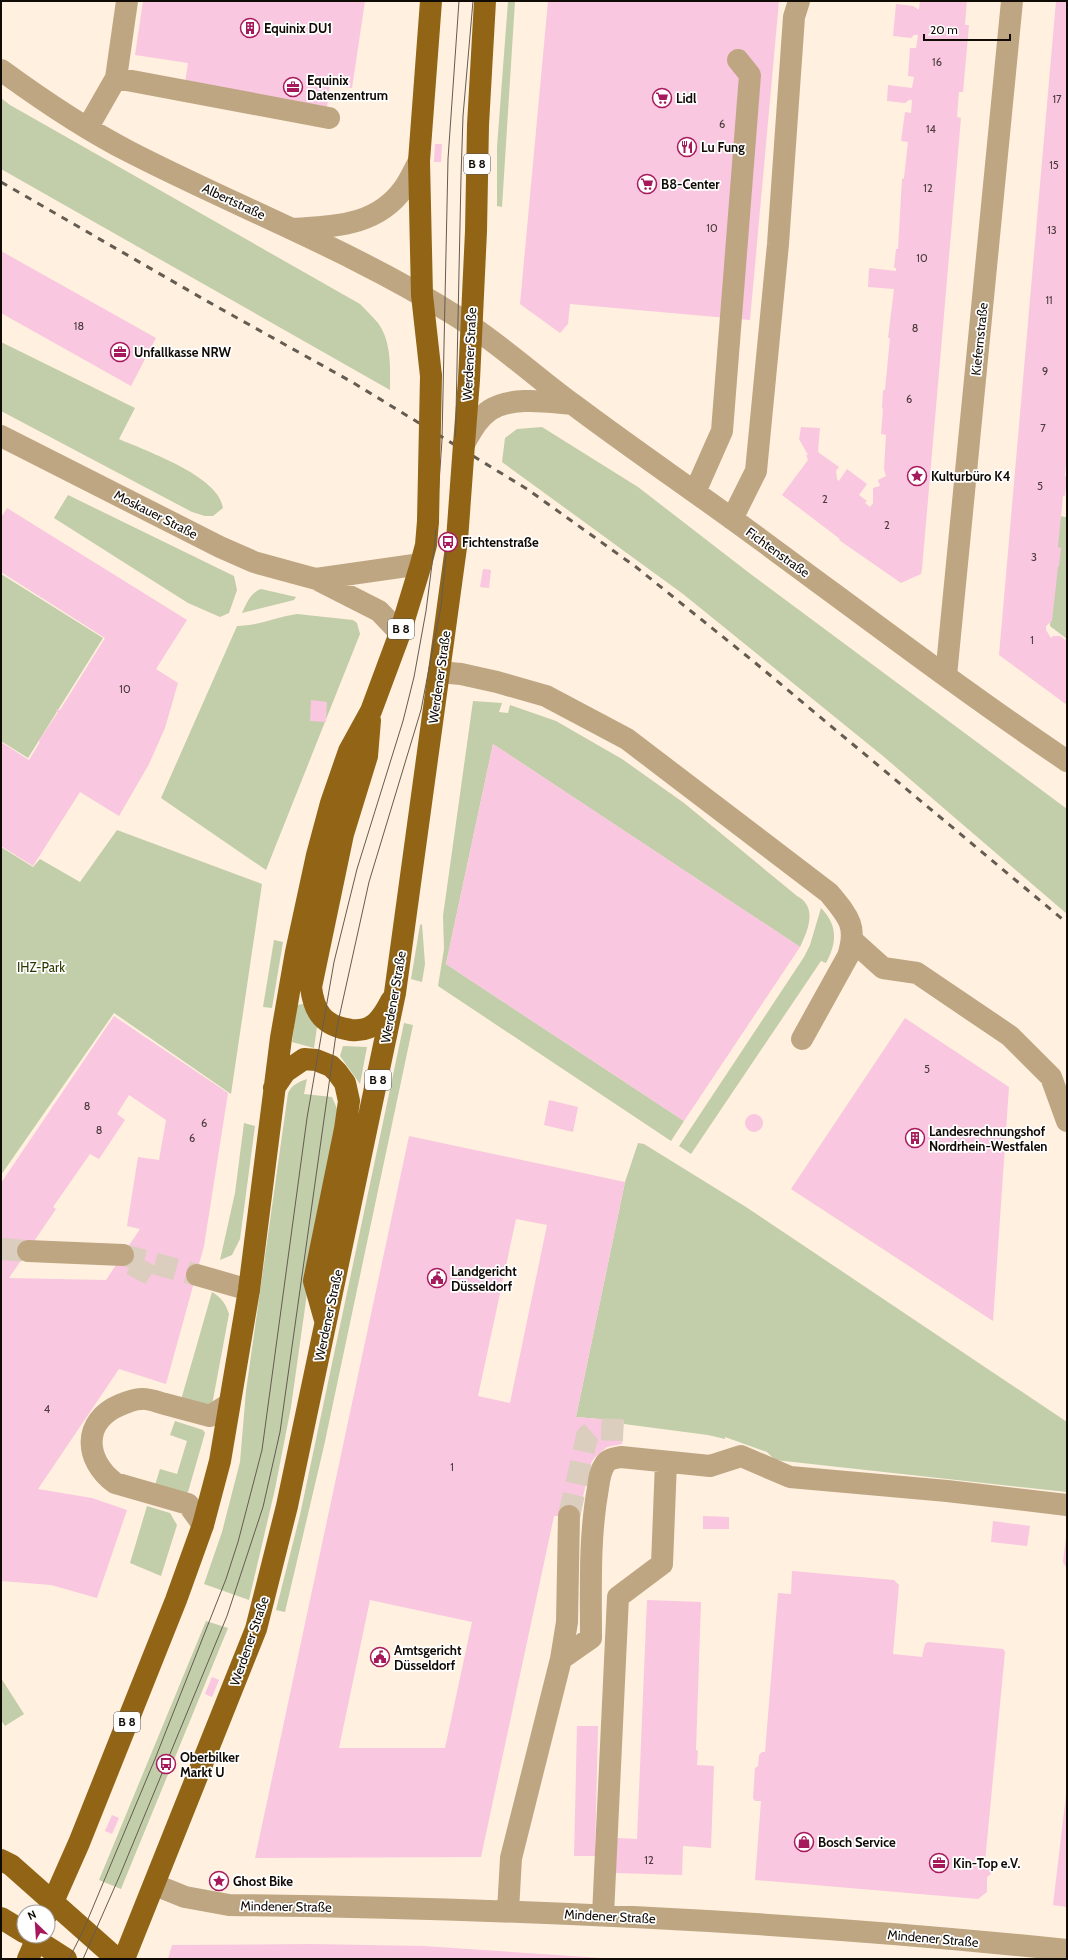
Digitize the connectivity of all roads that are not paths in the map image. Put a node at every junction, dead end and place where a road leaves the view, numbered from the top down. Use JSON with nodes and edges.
{"nodes":[{"id":1,"x":127,"y":1,"type":"edge"},
{"id":2,"x":431,"y":1,"type":"edge"},
{"id":3,"x":485,"y":1,"type":"edge"},
{"id":4,"x":799,"y":1,"type":"edge"},
{"id":5,"x":1012,"y":1,"type":"edge"},
{"id":6,"x":738,"y":60,"type":"dead end"},
{"id":7,"x":1,"y":70,"type":"edge"},
{"id":8,"x":116,"y":78,"type":"junction"},
{"id":9,"x":329,"y":118,"type":"dead end"},
{"id":10,"x":88,"y":127,"type":"junction"},
{"id":11,"x":419,"y":161,"type":"junction"},
{"id":12,"x":292,"y":229,"type":"junction"},
{"id":13,"x":422,"y":295,"type":"junction"},
{"id":14,"x":471,"y":326,"type":"junction"},
{"id":15,"x":572,"y":404,"type":"junction"},
{"id":16,"x":1,"y":436,"type":"edge"},
{"id":17,"x":464,"y":444,"type":"junction"},
{"id":18,"x":695,"y":492,"type":"junction"},
{"id":19,"x":732,"y":519,"type":"junction"},
{"id":20,"x":421,"y":564,"type":"junction"},
{"id":21,"x":316,"y":579,"type":"junction"},
{"id":22,"x":400,"y":633,"type":"junction"},
{"id":23,"x":439,"y":672,"type":"junction"},
{"id":24,"x":946,"y":676,"type":"junction"},
{"id":25,"x":371,"y":711,"type":"junction"},
{"id":26,"x":1067,"y":761,"type":"edge"},
{"id":27,"x":853,"y":941,"type":"junction"},
{"id":28,"x":395,"y":993,"type":"junction"},
{"id":29,"x":802,"y":1039,"type":"dead end"},
{"id":30,"x":274,"y":1088,"type":"junction"},
{"id":31,"x":1067,"y":1121,"type":"edge"},
{"id":32,"x":28,"y":1251,"type":"tunnel mouth"},
{"id":33,"x":122,"y":1255,"type":"tunnel mouth"},
{"id":34,"x":197,"y":1275,"type":"tunnel mouth"},
{"id":35,"x":249,"y":1290,"type":"junction"},
{"id":36,"x":326,"y":1323,"type":"junction"},
{"id":37,"x":229,"y":1404,"type":"junction"},
{"id":38,"x":666,"y":1462,"type":"junction"},
{"id":39,"x":1067,"y":1505,"type":"edge"},
{"id":40,"x":569,"y":1516,"type":"tunnel mouth"},
{"id":41,"x":203,"y":1525,"type":"junction"},
{"id":42,"x":561,"y":1659,"type":"junction"},
{"id":43,"x":1,"y":1860,"type":"edge"},
{"id":44,"x":155,"y":1886,"type":"junction"},
{"id":45,"x":46,"y":1904,"type":"edge"},
{"id":46,"x":52,"y":1904,"type":"edge"},
{"id":47,"x":508,"y":1911,"type":"junction"},
{"id":48,"x":56,"y":1913,"type":"edge"},
{"id":49,"x":603,"y":1915,"type":"junction"},
{"id":50,"x":1,"y":1918,"type":"edge"},
{"id":51,"x":16,"y":1930,"type":"edge"},
{"id":52,"x":37,"y":1944,"type":"edge"},
{"id":53,"x":1067,"y":1950,"type":"edge"},
{"id":54,"x":66,"y":1959,"type":"edge"},
{"id":55,"x":116,"y":1959,"type":"edge"},
{"id":56,"x":124,"y":1959,"type":"edge"}],
"edges":[{"from":1,"to":8,"type":"street"},
{"from":2,"to":11,"type":"main road","number":"B 8"},
{"from":3,"to":14,"type":"main road","name":"Werdener Straße","number":"B 8"},
{"from":4,"to":19,"type":"street"},
{"from":5,"to":24,"type":"street","name":"Kiefernstraße"},
{"from":6,"to":18,"type":"street"},
{"from":7,"to":10,"type":"street","name":"Albertstraße"},
{"from":8,"to":9,"type":"street"},
{"from":8,"to":10,"type":"street"},
{"from":10,"to":12,"type":"street","name":"Albertstraße"},
{"from":11,"to":12,"type":"street"},
{"from":11,"to":13,"type":"main road","number":"B 8"},
{"from":12,"to":13,"type":"street","name":"Albertstraße"},
{"from":13,"to":14,"type":"street","name":"Albertstraße"},
{"from":13,"to":20,"type":"main road","number":"B 8","bridge":true},
{"from":14,"to":15,"type":"street","name":"Fichtenstraße"},
{"from":14,"to":17,"type":"main road","name":"Werdener Straße","number":"B 8"},
{"from":15,"to":17,"type":"street"},
{"from":15,"to":18,"type":"street","name":"Fichtenstraße"},
{"from":16,"to":21,"type":"street","name":"Moskauer Straße"},
{"from":17,"to":23,"type":"main road","name":"Werdener Straße","number":"B 8","bridge":true},
{"from":18,"to":19,"type":"street","name":"Fichtenstraße"},
{"from":19,"to":24,"type":"street","name":"Fichtenstraße"},
{"from":20,"to":21,"type":"street","name":"Moskauer Straße"},
{"from":20,"to":22,"type":"main road","number":"B 8"},
{"from":21,"to":22,"type":"street","name":"Moskauer Straße"},
{"from":22,"to":25,"type":"main road","number":"B 8"},
{"from":23,"to":27,"type":"street"},
{"from":23,"to":28,"type":"main road","name":"Werdener Straße","number":"B 8"},
{"from":24,"to":26,"type":"street","name":"Fichtenstraße"},
{"from":25,"to":28,"type":"main road"},
{"from":25,"to":30,"type":"main road","number":"B 8"},
{"from":27,"to":29,"type":"street"},
{"from":27,"to":31,"type":"street"},
{"from":28,"to":36,"type":"main road","name":"Werdener Straße","number":"B 8"},
{"from":30,"to":35,"type":"main road","number":"B 8"},
{"from":30,"to":36,"type":"main road"},
{"from":32,"to":33,"type":"street"},
{"from":34,"to":35,"type":"street"},
{"from":35,"to":37,"type":"main road","number":"B 8"},
{"from":36,"to":44,"type":"main road","name":"Werdener Straße","number":"B 8"},
{"from":37,"to":41,"type":"main road","number":"B 8"},
{"from":37,"to":41,"type":"street"},
{"from":38,"to":39,"type":"street"},
{"from":38,"to":42,"type":"street"},
{"from":38,"to":49,"type":"street"},
{"from":40,"to":42,"type":"street"},
{"from":41,"to":46,"type":"main road","number":"B 8"},
{"from":42,"to":47,"type":"street"},
{"from":43,"to":45,"type":"main road"},
{"from":44,"to":47,"type":"street","name":"Mindener Straße"},
{"from":44,"to":56,"type":"main road","name":"Werdener Straße","number":"B 8"},
{"from":47,"to":49,"type":"street","name":"Mindener Straße"},
{"from":48,"to":55,"type":"main road"},
{"from":49,"to":53,"type":"street","name":"Mindener Straße"},
{"from":50,"to":51,"type":"main road"},
{"from":52,"to":54,"type":"main road"}]}
